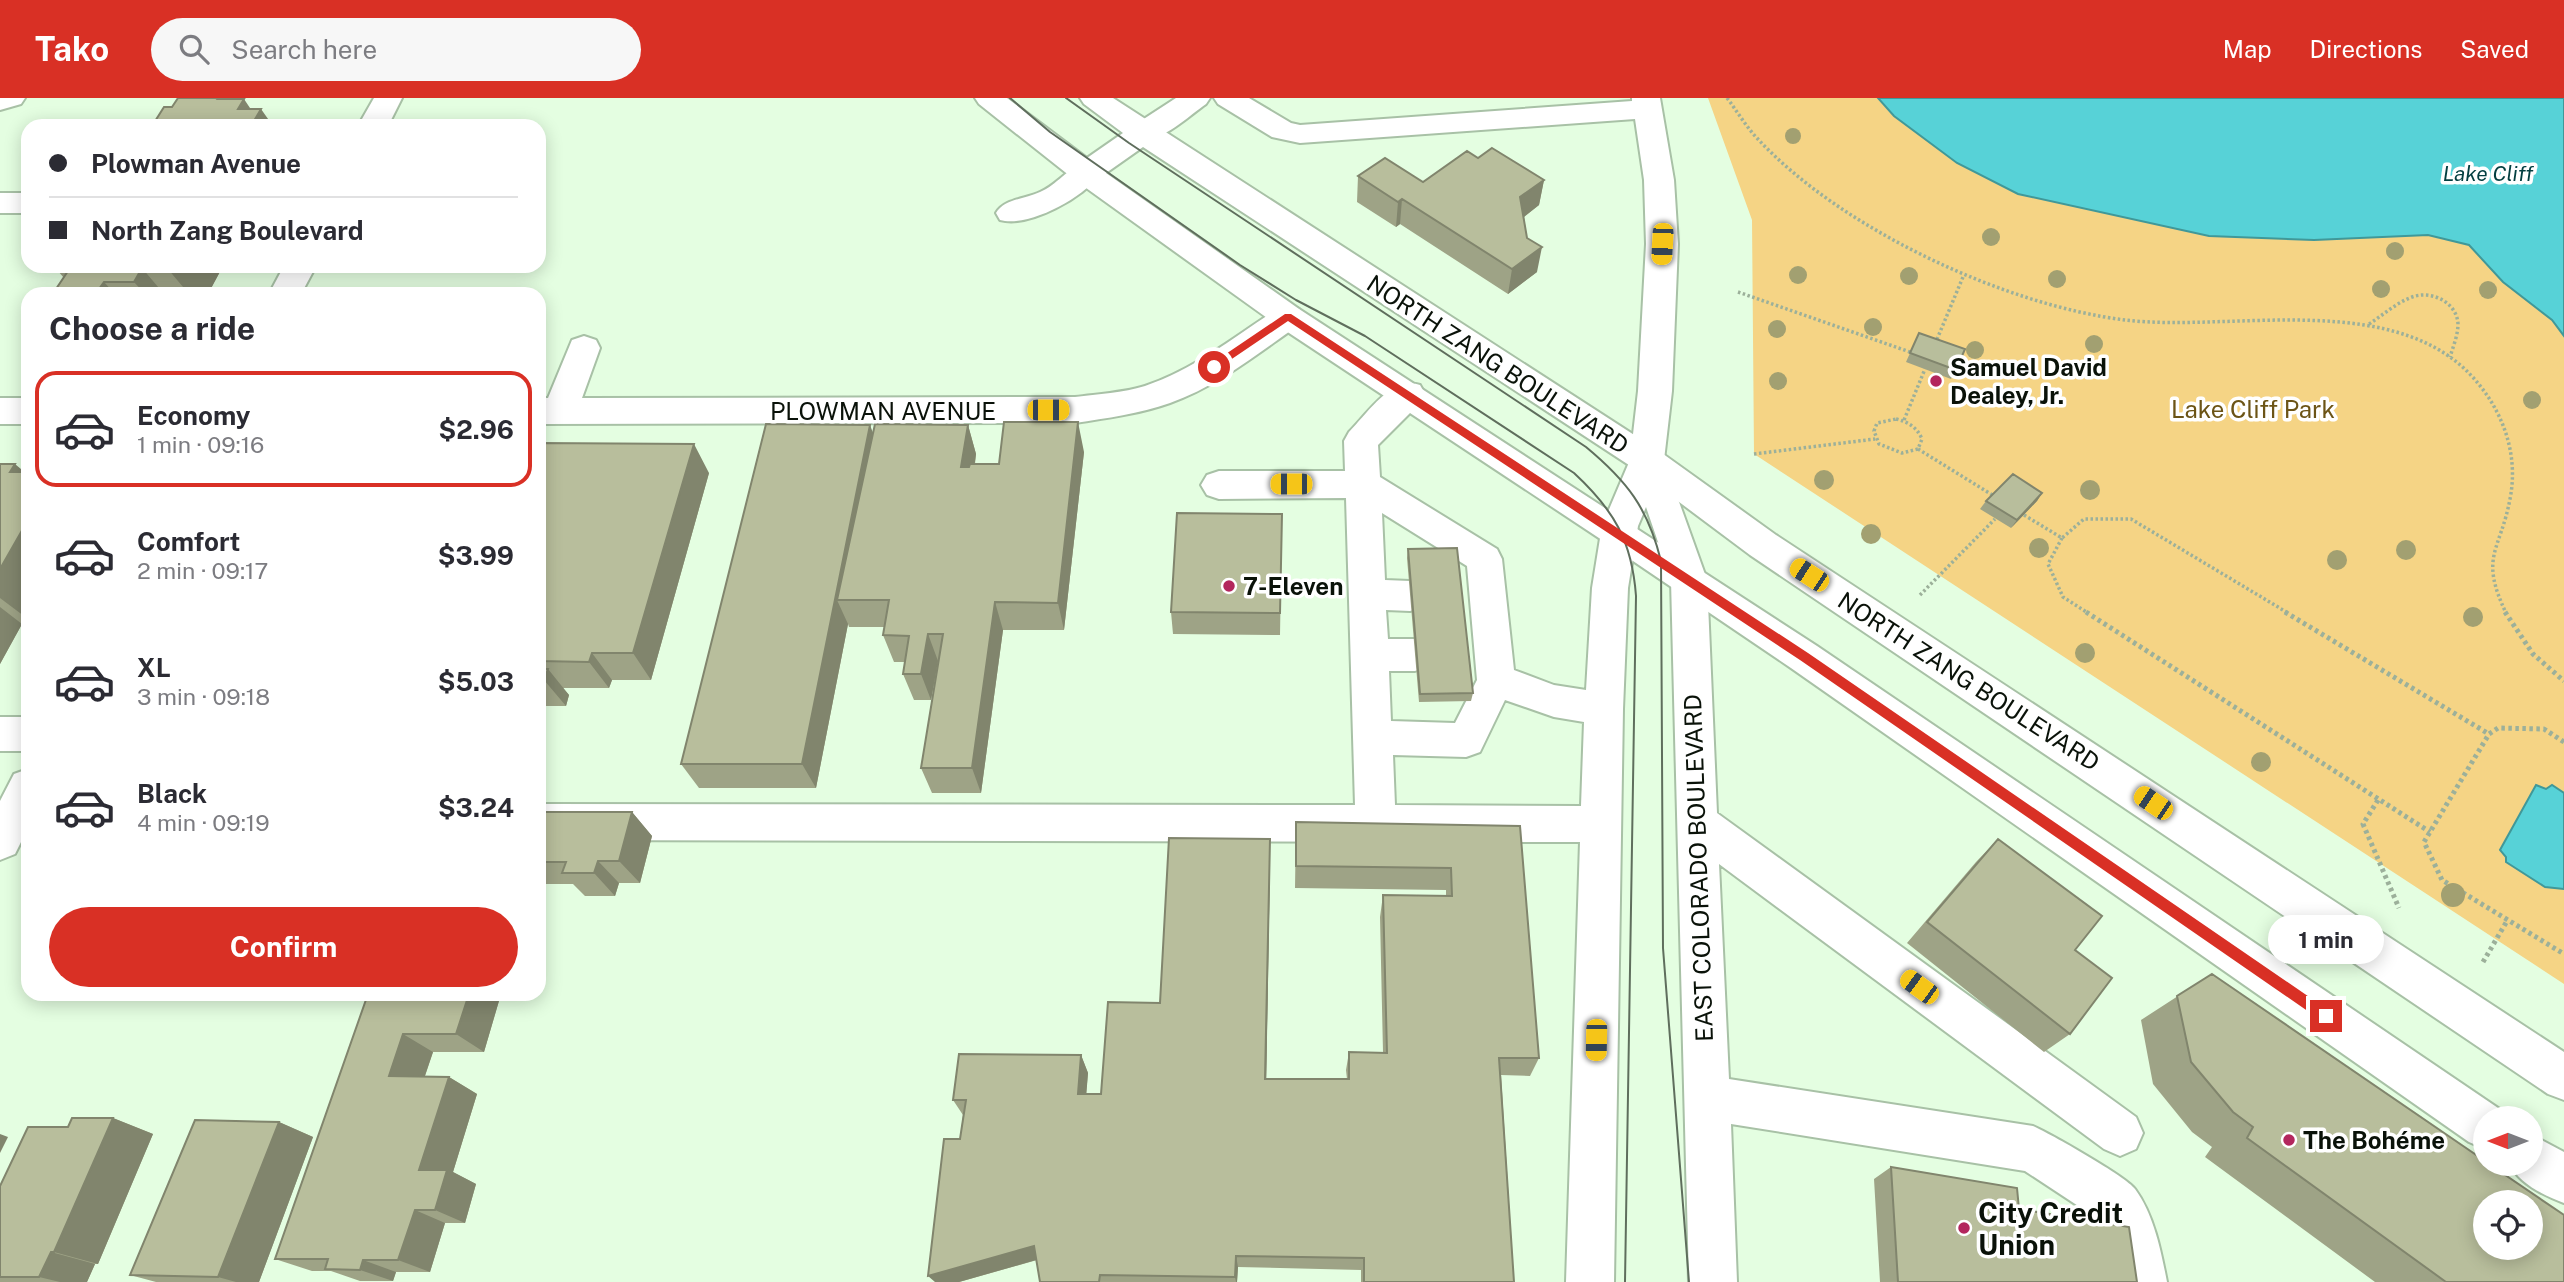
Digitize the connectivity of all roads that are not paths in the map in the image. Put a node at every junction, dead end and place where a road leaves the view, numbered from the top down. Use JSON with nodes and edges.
{"nodes":[{"id":1,"x":11,"y":98,"type":"edge"},
{"id":2,"x":388,"y":98,"type":"edge"},
{"id":3,"x":989,"y":98,"type":"edge"},
{"id":4,"x":1094,"y":98,"type":"edge"},
{"id":5,"x":1196,"y":98,"type":"edge"},
{"id":6,"x":1228,"y":98,"type":"edge"},
{"id":7,"x":0,"y":101,"type":"edge"},
{"id":8,"x":1647,"y":103,"type":"edge"},
{"id":9,"x":377,"y":119,"type":"edge"},
{"id":10,"x":1143,"y":133,"type":"junction"},
{"id":11,"x":1086,"y":173,"type":"junction"},
{"id":12,"x":0,"y":203,"type":"edge"},
{"id":13,"x":21,"y":203,"type":"edge"},
{"id":14,"x":1011,"y":213,"type":"dead end"},
{"id":15,"x":1288,"y":317,"type":"junction"},
{"id":16,"x":584,"y":348,"type":"dead end"},
{"id":17,"x":1408,"y":394,"type":"junction"},
{"id":18,"x":0,"y":411,"type":"edge"},
{"id":19,"x":21,"y":411,"type":"edge"},
{"id":20,"x":550,"y":411,"type":"edge"},
{"id":21,"x":1647,"y":460,"type":"junction"},
{"id":22,"x":1363,"y":484,"type":"junction"},
{"id":23,"x":1219,"y":485,"type":"dead end"},
{"id":24,"x":1618,"y":532,"type":"junction"},
{"id":25,"x":1689,"y":580,"type":"junction"},
{"id":26,"x":1367,"y":594,"type":"junction"},
{"id":27,"x":1410,"y":596,"type":"edge"},
{"id":28,"x":1369,"y":655,"type":"junction"},
{"id":29,"x":1415,"y":655,"type":"edge"},
{"id":30,"x":1485,"y":665,"type":"junction"},
{"id":31,"x":1604,"y":709,"type":"junction"},
{"id":32,"x":0,"y":734,"type":"edge"},
{"id":33,"x":21,"y":734,"type":"edge"},
{"id":34,"x":1372,"y":738,"type":"junction"},
{"id":35,"x":1696,"y":821,"type":"junction"},
{"id":36,"x":546,"y":822,"type":"edge"},
{"id":37,"x":1376,"y":824,"type":"junction"},
{"id":38,"x":1602,"y":824,"type":"junction"},
{"id":39,"x":2564,"y":1078,"type":"edge"},
{"id":40,"x":1706,"y":1098,"type":"junction"},
{"id":41,"x":2473,"y":1118,"type":"edge"},
{"id":42,"x":2120,"y":1133,"type":"dead end"},
{"id":43,"x":2543,"y":1166,"type":"edge"},
{"id":44,"x":2564,"y":1180,"type":"edge"},
{"id":45,"x":1590,"y":1282,"type":"edge"},
{"id":46,"x":1713,"y":1282,"type":"edge"},
{"id":47,"x":2143,"y":1282,"type":"edge"}],
"edges":[{"from":1,"to":7,"type":"main road"},
{"from":2,"to":9,"type":"main road"},
{"from":3,"to":11,"type":"main road"},
{"from":4,"to":10,"type":"main road","name":"NORTH ZANG BOULEVARD"},
{"from":5,"to":10,"type":"main road"},
{"from":6,"to":8,"type":"main road"},
{"from":8,"to":21,"type":"main road","name":"EAST COLORADO BOULEVARD"},
{"from":10,"to":11,"type":"main road"},
{"from":10,"to":21,"type":"main road","name":"NORTH ZANG BOULEVARD"},
{"from":11,"to":14,"type":"main road"},
{"from":11,"to":15,"type":"main road"},
{"from":12,"to":13,"type":"main road"},
{"from":15,"to":17,"type":"main road"},
{"from":15,"to":20,"type":"main road","name":"PLOWMAN AVENUE"},
{"from":16,"to":20,"type":"main road"},
{"from":17,"to":22,"type":"main road"},
{"from":17,"to":24,"type":"main road"},
{"from":18,"to":19,"type":"main road"},
{"from":21,"to":24,"type":"main road","name":"EAST COLORADO BOULEVARD"},
{"from":21,"to":25,"type":"main road","name":"EAST COLORADO BOULEVARD"},
{"from":21,"to":39,"type":"main road","name":"NORTH ZANG BOULEVARD"},
{"from":22,"to":23,"type":"main road"},
{"from":22,"to":26,"type":"main road"},
{"from":22,"to":30,"type":"main road"},
{"from":24,"to":25,"type":"main road"},
{"from":24,"to":31,"type":"main road","name":"EAST COLORADO BOULEVARD"},
{"from":25,"to":35,"type":"main road","name":"EAST COLORADO BOULEVARD"},
{"from":25,"to":41,"type":"main road"},
{"from":26,"to":27,"type":"main road"},
{"from":26,"to":28,"type":"main road"},
{"from":28,"to":29,"type":"main road"},
{"from":28,"to":34,"type":"main road"},
{"from":30,"to":31,"type":"main road"},
{"from":30,"to":34,"type":"main road"},
{"from":31,"to":38,"type":"main road","name":"EAST COLORADO BOULEVARD"},
{"from":32,"to":33,"type":"main road"},
{"from":34,"to":37,"type":"main road"},
{"from":35,"to":40,"type":"main road","name":"EAST COLORADO BOULEVARD"},
{"from":35,"to":42,"type":"main road"},
{"from":36,"to":37,"type":"main road"},
{"from":37,"to":38,"type":"main road"},
{"from":38,"to":45,"type":"main road","name":"EAST COLORADO BOULEVARD"},
{"from":40,"to":46,"type":"main road","name":"EAST COLORADO BOULEVARD"},
{"from":40,"to":47,"type":"main road"},
{"from":43,"to":44,"type":"main road"}]}
